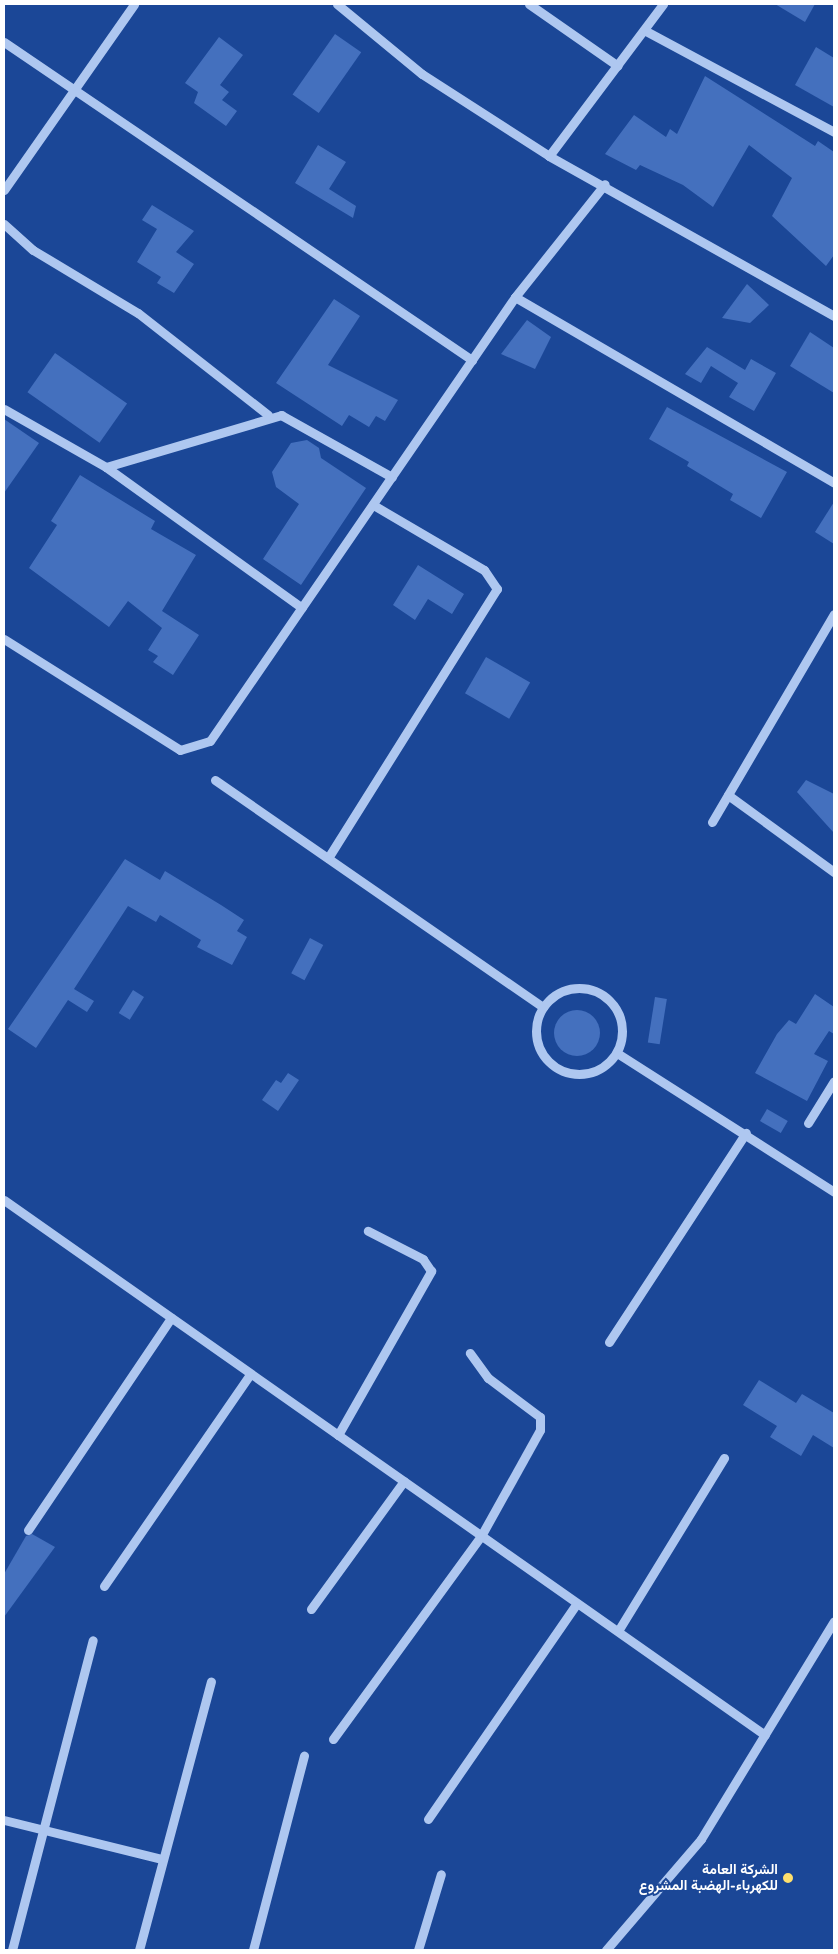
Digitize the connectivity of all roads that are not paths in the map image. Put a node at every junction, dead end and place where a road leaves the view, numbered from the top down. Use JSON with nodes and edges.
{"nodes":[{"id":1,"x":134,"y":4,"type":"edge"},
{"id":2,"x":337,"y":4,"type":"edge"},
{"id":3,"x":529,"y":4,"type":"edge"},
{"id":4,"x":663,"y":4,"type":"edge"},
{"id":5,"x":644,"y":30,"type":"junction"},
{"id":6,"x":4,"y":42,"type":"edge"},
{"id":7,"x":618,"y":66,"type":"junction"},
{"id":8,"x":72,"y":92,"type":"junction"},
{"id":9,"x":834,"y":132,"type":"edge"},
{"id":10,"x":549,"y":156,"type":"junction"},
{"id":11,"x":605,"y":184,"type":"junction"},
{"id":12,"x":4,"y":190,"type":"edge"},
{"id":13,"x":4,"y":224,"type":"edge"},
{"id":14,"x":515,"y":297,"type":"junction"},
{"id":15,"x":834,"y":316,"type":"edge"},
{"id":16,"x":472,"y":360,"type":"junction"},
{"id":17,"x":4,"y":409,"type":"edge"},
{"id":18,"x":268,"y":415,"type":"junction"},
{"id":19,"x":106,"y":468,"type":"junction"},
{"id":20,"x":392,"y":477,"type":"junction"},
{"id":21,"x":834,"y":483,"type":"edge"},
{"id":22,"x":373,"y":504,"type":"junction"},
{"id":23,"x":302,"y":608,"type":"junction"},
{"id":24,"x":834,"y":614,"type":"edge"},
{"id":25,"x":4,"y":639,"type":"edge"},
{"id":26,"x":215,"y":780,"type":"dead end"},
{"id":27,"x":728,"y":795,"type":"junction"},
{"id":28,"x":712,"y":822,"type":"dead end"},
{"id":29,"x":328,"y":858,"type":"junction"},
{"id":30,"x":834,"y":872,"type":"edge"},
{"id":31,"x":542,"y":1007,"type":"junction"},
{"id":32,"x":617,"y":1053,"type":"junction"},
{"id":33,"x":834,"y":1081,"type":"edge"},
{"id":34,"x":808,"y":1123,"type":"dead end"},
{"id":35,"x":746,"y":1133,"type":"junction"},
{"id":36,"x":834,"y":1192,"type":"edge"},
{"id":37,"x":4,"y":1200,"type":"edge"},
{"id":38,"x":368,"y":1231,"type":"dead end"},
{"id":39,"x":171,"y":1318,"type":"junction"},
{"id":40,"x":608,"y":1342,"type":"dead end"},
{"id":41,"x":470,"y":1353,"type":"dead end"},
{"id":42,"x":250,"y":1374,"type":"junction"},
{"id":43,"x":338,"y":1435,"type":"junction"},
{"id":44,"x":724,"y":1458,"type":"dead end"},
{"id":45,"x":404,"y":1481,"type":"junction"},
{"id":46,"x":28,"y":1530,"type":"dead end"},
{"id":47,"x":481,"y":1536,"type":"junction"},
{"id":48,"x":104,"y":1586,"type":"dead end"},
{"id":49,"x":577,"y":1603,"type":"junction"},
{"id":50,"x":311,"y":1609,"type":"dead end"},
{"id":51,"x":834,"y":1621,"type":"edge"},
{"id":52,"x":618,"y":1630,"type":"junction"},
{"id":53,"x":93,"y":1640,"type":"dead end"},
{"id":54,"x":211,"y":1681,"type":"dead end"},
{"id":55,"x":765,"y":1735,"type":"junction"},
{"id":56,"x":332,"y":1739,"type":"dead end"},
{"id":57,"x":304,"y":1756,"type":"dead end"},
{"id":58,"x":428,"y":1819,"type":"dead end"},
{"id":59,"x":4,"y":1820,"type":"edge"},
{"id":60,"x":42,"y":1830,"type":"junction"},
{"id":61,"x":162,"y":1859,"type":"junction"},
{"id":62,"x":441,"y":1874,"type":"dead end"},
{"id":63,"x":12,"y":1950,"type":"edge"},
{"id":64,"x":139,"y":1950,"type":"edge"},
{"id":65,"x":253,"y":1950,"type":"edge"},
{"id":66,"x":418,"y":1950,"type":"edge"},
{"id":67,"x":606,"y":1950,"type":"edge"}],
"edges":[{"from":1,"to":8,"type":"street"},
{"from":2,"to":10,"type":"street"},
{"from":3,"to":7,"type":"street"},
{"from":4,"to":5,"type":"street"},
{"from":5,"to":7,"type":"street"},
{"from":5,"to":9,"type":"street"},
{"from":6,"to":8,"type":"street"},
{"from":7,"to":10,"type":"street"},
{"from":8,"to":12,"type":"street"},
{"from":8,"to":16,"type":"street"},
{"from":10,"to":11,"type":"street"},
{"from":11,"to":14,"type":"street"},
{"from":11,"to":15,"type":"street"},
{"from":13,"to":18,"type":"street"},
{"from":14,"to":16,"type":"street"},
{"from":14,"to":21,"type":"street"},
{"from":16,"to":20,"type":"street"},
{"from":17,"to":19,"type":"street"},
{"from":18,"to":19,"type":"street"},
{"from":18,"to":20,"type":"street"},
{"from":19,"to":23,"type":"street"},
{"from":20,"to":22,"type":"street"},
{"from":22,"to":23,"type":"street"},
{"from":22,"to":29,"type":"street"},
{"from":23,"to":25,"type":"street"},
{"from":24,"to":27,"type":"street"},
{"from":26,"to":29,"type":"street"},
{"from":27,"to":28,"type":"street"},
{"from":27,"to":30,"type":"street"},
{"from":29,"to":31,"type":"street"},
{"from":31,"to":32,"type":"street"},
{"from":31,"to":32,"type":"street"},
{"from":32,"to":35,"type":"street"},
{"from":33,"to":34,"type":"street"},
{"from":35,"to":36,"type":"street"},
{"from":35,"to":40,"type":"street"},
{"from":37,"to":39,"type":"street"},
{"from":38,"to":43,"type":"street"},
{"from":39,"to":42,"type":"street"},
{"from":39,"to":46,"type":"street"},
{"from":41,"to":47,"type":"street"},
{"from":42,"to":43,"type":"street"},
{"from":42,"to":48,"type":"street"},
{"from":43,"to":45,"type":"street"},
{"from":44,"to":52,"type":"street"},
{"from":45,"to":47,"type":"street"},
{"from":45,"to":50,"type":"street"},
{"from":47,"to":49,"type":"street"},
{"from":47,"to":56,"type":"street"},
{"from":49,"to":52,"type":"street"},
{"from":49,"to":58,"type":"street"},
{"from":51,"to":55,"type":"street"},
{"from":52,"to":55,"type":"street"},
{"from":53,"to":60,"type":"street"},
{"from":54,"to":61,"type":"street"},
{"from":55,"to":67,"type":"street"},
{"from":57,"to":65,"type":"street"},
{"from":59,"to":60,"type":"street"},
{"from":60,"to":61,"type":"street"},
{"from":60,"to":63,"type":"street"},
{"from":61,"to":64,"type":"street"},
{"from":62,"to":66,"type":"street"}]}
